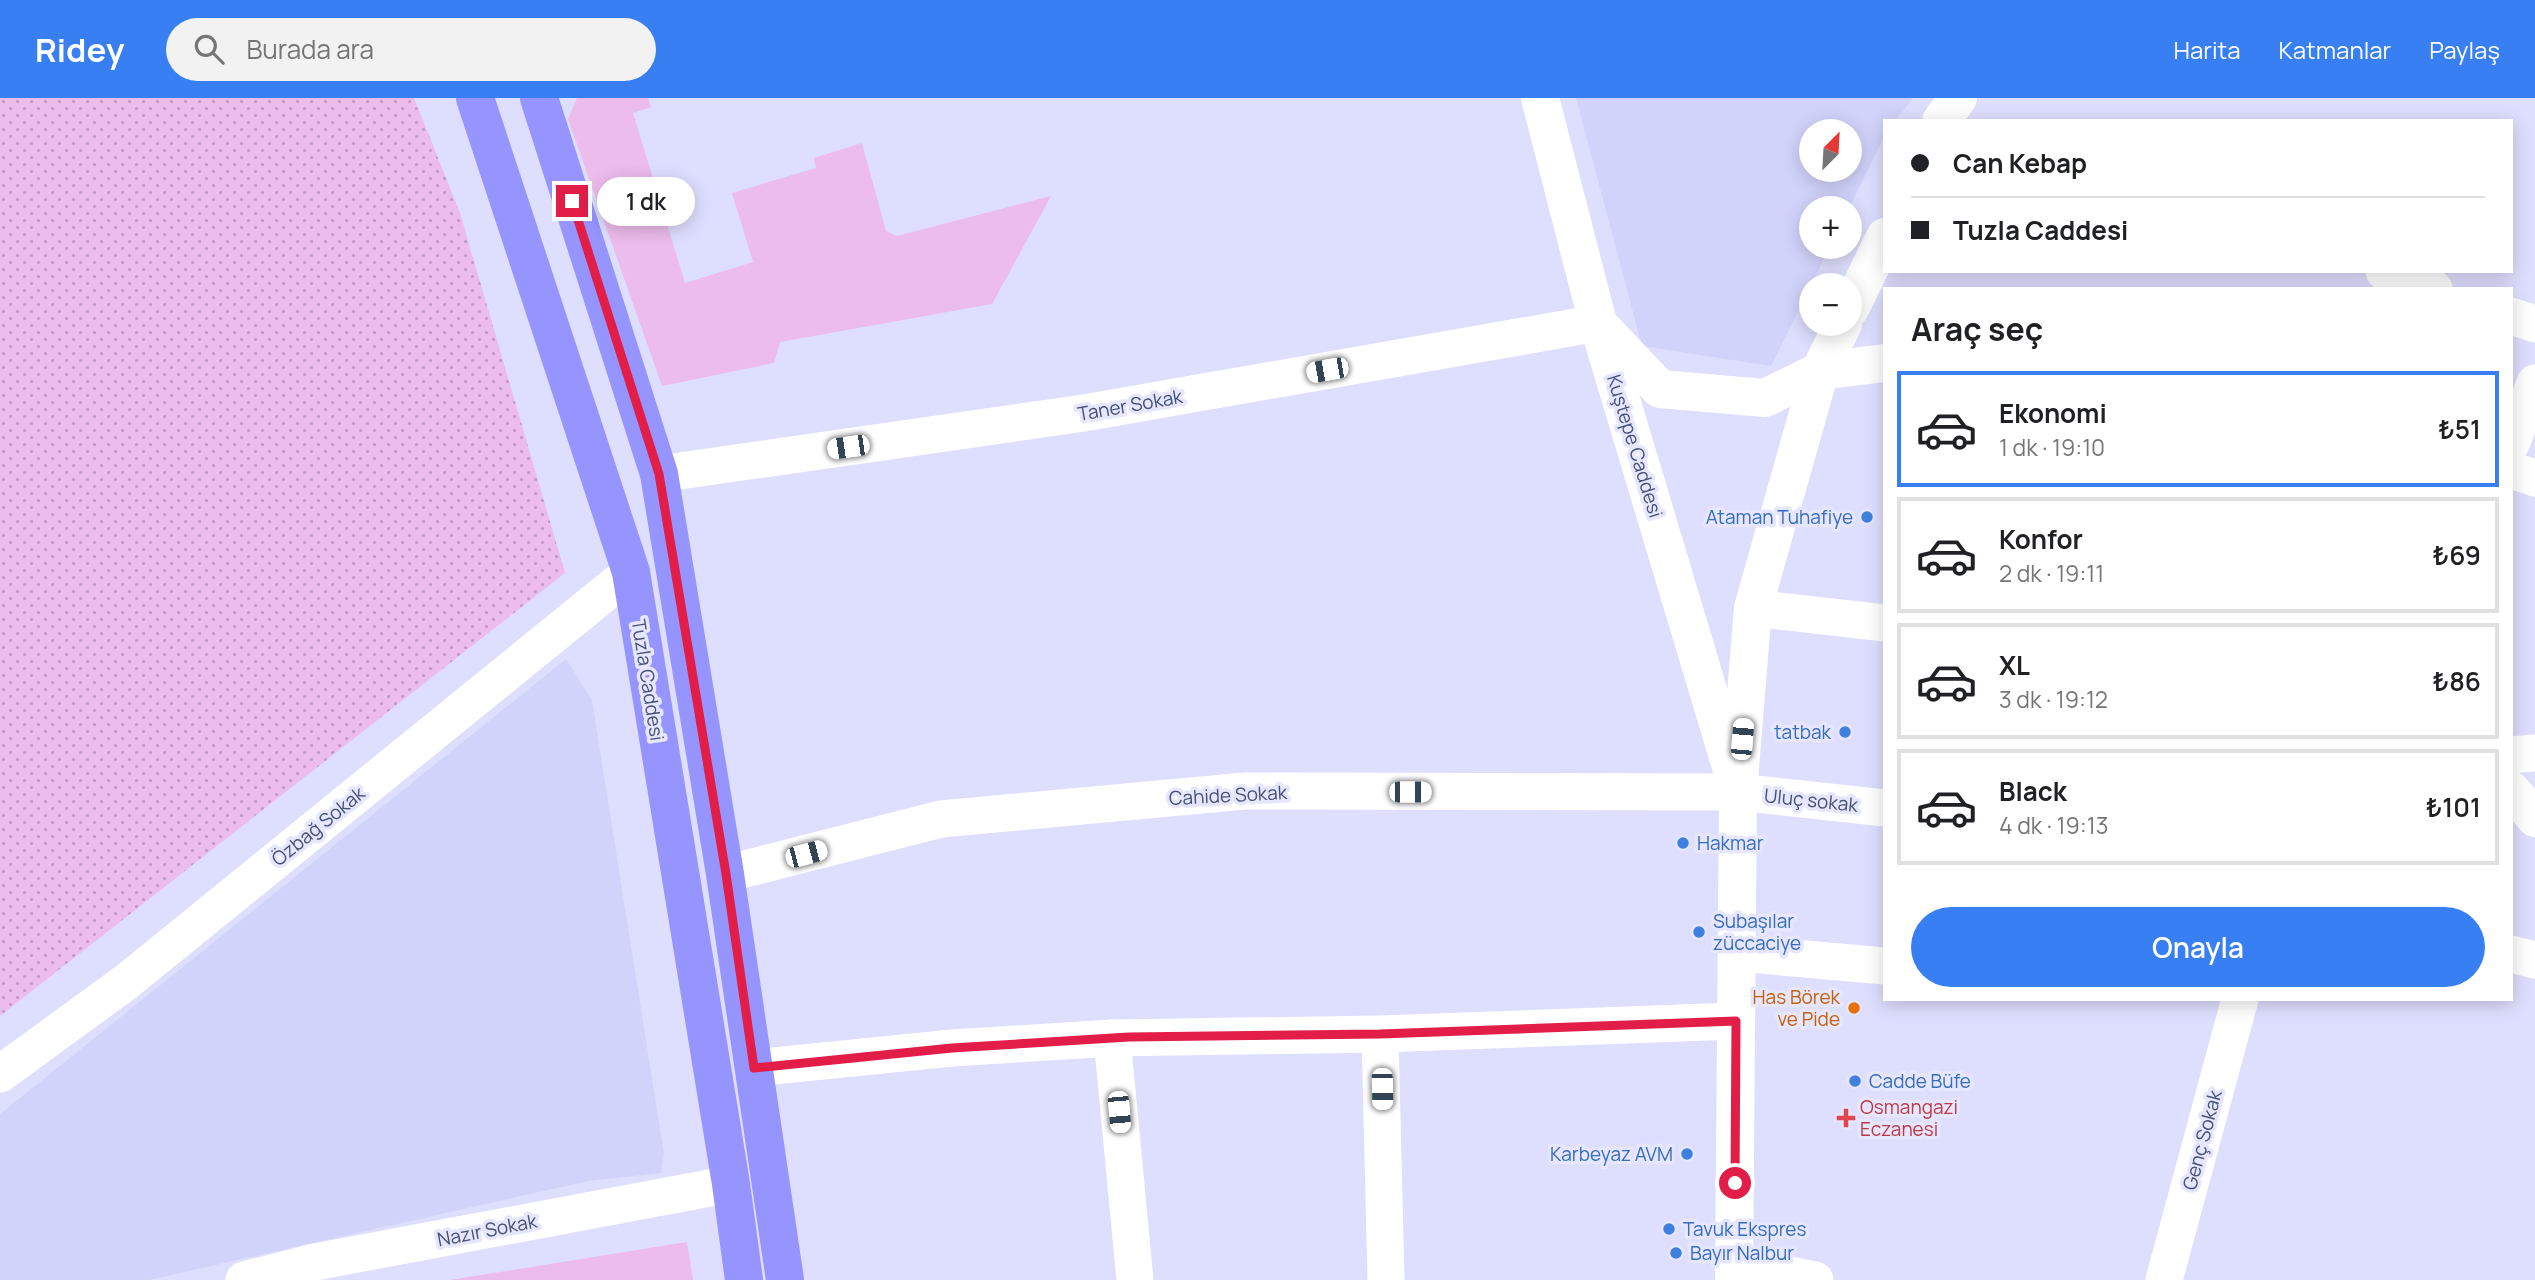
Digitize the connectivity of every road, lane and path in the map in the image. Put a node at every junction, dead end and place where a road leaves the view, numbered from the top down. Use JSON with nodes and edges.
{"nodes":[{"id":1,"x":475,"y":98,"type":"edge"},
{"id":2,"x":539,"y":98,"type":"edge"},
{"id":3,"x":1539,"y":98,"type":"edge"},
{"id":4,"x":1883,"y":241,"type":"edge"},
{"id":5,"x":2390,"y":273,"type":"edge"},
{"id":6,"x":1862,"y":284,"type":"edge"},
{"id":7,"x":2428,"y":287,"type":"edge"},
{"id":8,"x":2513,"y":317,"type":"edge"},
{"id":9,"x":1598,"y":323,"type":"junction"},
{"id":10,"x":2535,"y":324,"type":"edge"},
{"id":11,"x":1837,"y":336,"type":"edge"},
{"id":12,"x":1883,"y":363,"type":"edge"},
{"id":13,"x":1820,"y":371,"type":"junction"},
{"id":14,"x":2535,"y":383,"type":"edge"},
{"id":15,"x":2513,"y":439,"type":"edge"},
{"id":16,"x":2513,"y":471,"type":"edge"},
{"id":17,"x":659,"y":474,"type":"junction"},
{"id":18,"x":2535,"y":478,"type":"edge"},
{"id":19,"x":631,"y":572,"type":"junction"},
{"id":20,"x":1752,"y":608,"type":"junction"},
{"id":21,"x":1883,"y":623,"type":"edge"},
{"id":22,"x":2535,"y":753,"type":"edge"},
{"id":23,"x":2513,"y":755,"type":"edge"},
{"id":24,"x":1738,"y":792,"type":"junction"},
{"id":25,"x":2513,"y":792,"type":"edge"},
{"id":26,"x":1883,"y":808,"type":"edge"},
{"id":27,"x":2535,"y":818,"type":"edge"},
{"id":28,"x":726,"y":874,"type":"junction"},
{"id":29,"x":1737,"y":953,"type":"junction"},
{"id":30,"x":2513,"y":954,"type":"edge"},
{"id":31,"x":2535,"y":960,"type":"edge"},
{"id":32,"x":1883,"y":966,"type":"edge"},
{"id":33,"x":2239,"y":1001,"type":"edge"},
{"id":34,"x":1736,"y":1021,"type":"junction"},
{"id":35,"x":1380,"y":1034,"type":"junction"},
{"id":36,"x":1112,"y":1038,"type":"junction"},
{"id":37,"x":754,"y":1068,"type":"junction"},
{"id":38,"x":0,"y":1074,"type":"edge"},
{"id":39,"x":731,"y":1184,"type":"junction"},
{"id":40,"x":1734,"y":1272,"type":"edge"},
{"id":41,"x":244,"y":1280,"type":"edge"},
{"id":42,"x":744,"y":1280,"type":"edge"},
{"id":43,"x":785,"y":1280,"type":"edge"},
{"id":44,"x":1135,"y":1280,"type":"edge"},
{"id":45,"x":1387,"y":1280,"type":"edge"},
{"id":46,"x":1815,"y":1280,"type":"edge"},
{"id":47,"x":2164,"y":1280,"type":"edge"}],
"edges":[{"from":1,"to":19,"type":"main road","name":"Tuzla Caddesi"},
{"from":2,"to":17,"type":"main road"},
{"from":3,"to":9,"type":"street","name":"Kuştepe Caddesi"},
{"from":4,"to":6,"type":"street"},
{"from":5,"to":7,"type":"street"},
{"from":8,"to":10,"type":"street"},
{"from":9,"to":13,"type":"street"},
{"from":9,"to":17,"type":"street","name":"Taner Sokak"},
{"from":9,"to":24,"type":"street","name":"Kuştepe Caddesi"},
{"from":11,"to":13,"type":"street"},
{"from":12,"to":13,"type":"street"},
{"from":13,"to":20,"type":"street"},
{"from":14,"to":15,"type":"street"},
{"from":16,"to":18,"type":"street"},
{"from":17,"to":28,"type":"main road"},
{"from":19,"to":38,"type":"street","name":"Özbağ Sokak"},
{"from":19,"to":39,"type":"main road","name":"Tuzla Caddesi"},
{"from":20,"to":21,"type":"street"},
{"from":20,"to":24,"type":"street"},
{"from":22,"to":23,"type":"street"},
{"from":24,"to":26,"type":"street","name":"Uluç sokak"},
{"from":24,"to":28,"type":"street","name":"Cahide Sokak"},
{"from":24,"to":29,"type":"street"},
{"from":25,"to":27,"type":"street"},
{"from":28,"to":37,"type":"main road"},
{"from":29,"to":32,"type":"street"},
{"from":29,"to":34,"type":"street"},
{"from":30,"to":31,"type":"street"},
{"from":33,"to":47,"type":"street","name":"Genç Sokak"},
{"from":34,"to":35,"type":"street"},
{"from":34,"to":40,"type":"street"},
{"from":35,"to":36,"type":"street"},
{"from":35,"to":45,"type":"street"},
{"from":36,"to":37,"type":"street"},
{"from":36,"to":44,"type":"street"},
{"from":37,"to":43,"type":"main road"},
{"from":39,"to":41,"type":"street","name":"Nazır Sokak"},
{"from":39,"to":42,"type":"main road","name":"Tuzla Caddesi"},
{"from":40,"to":46,"type":"street"}]}
